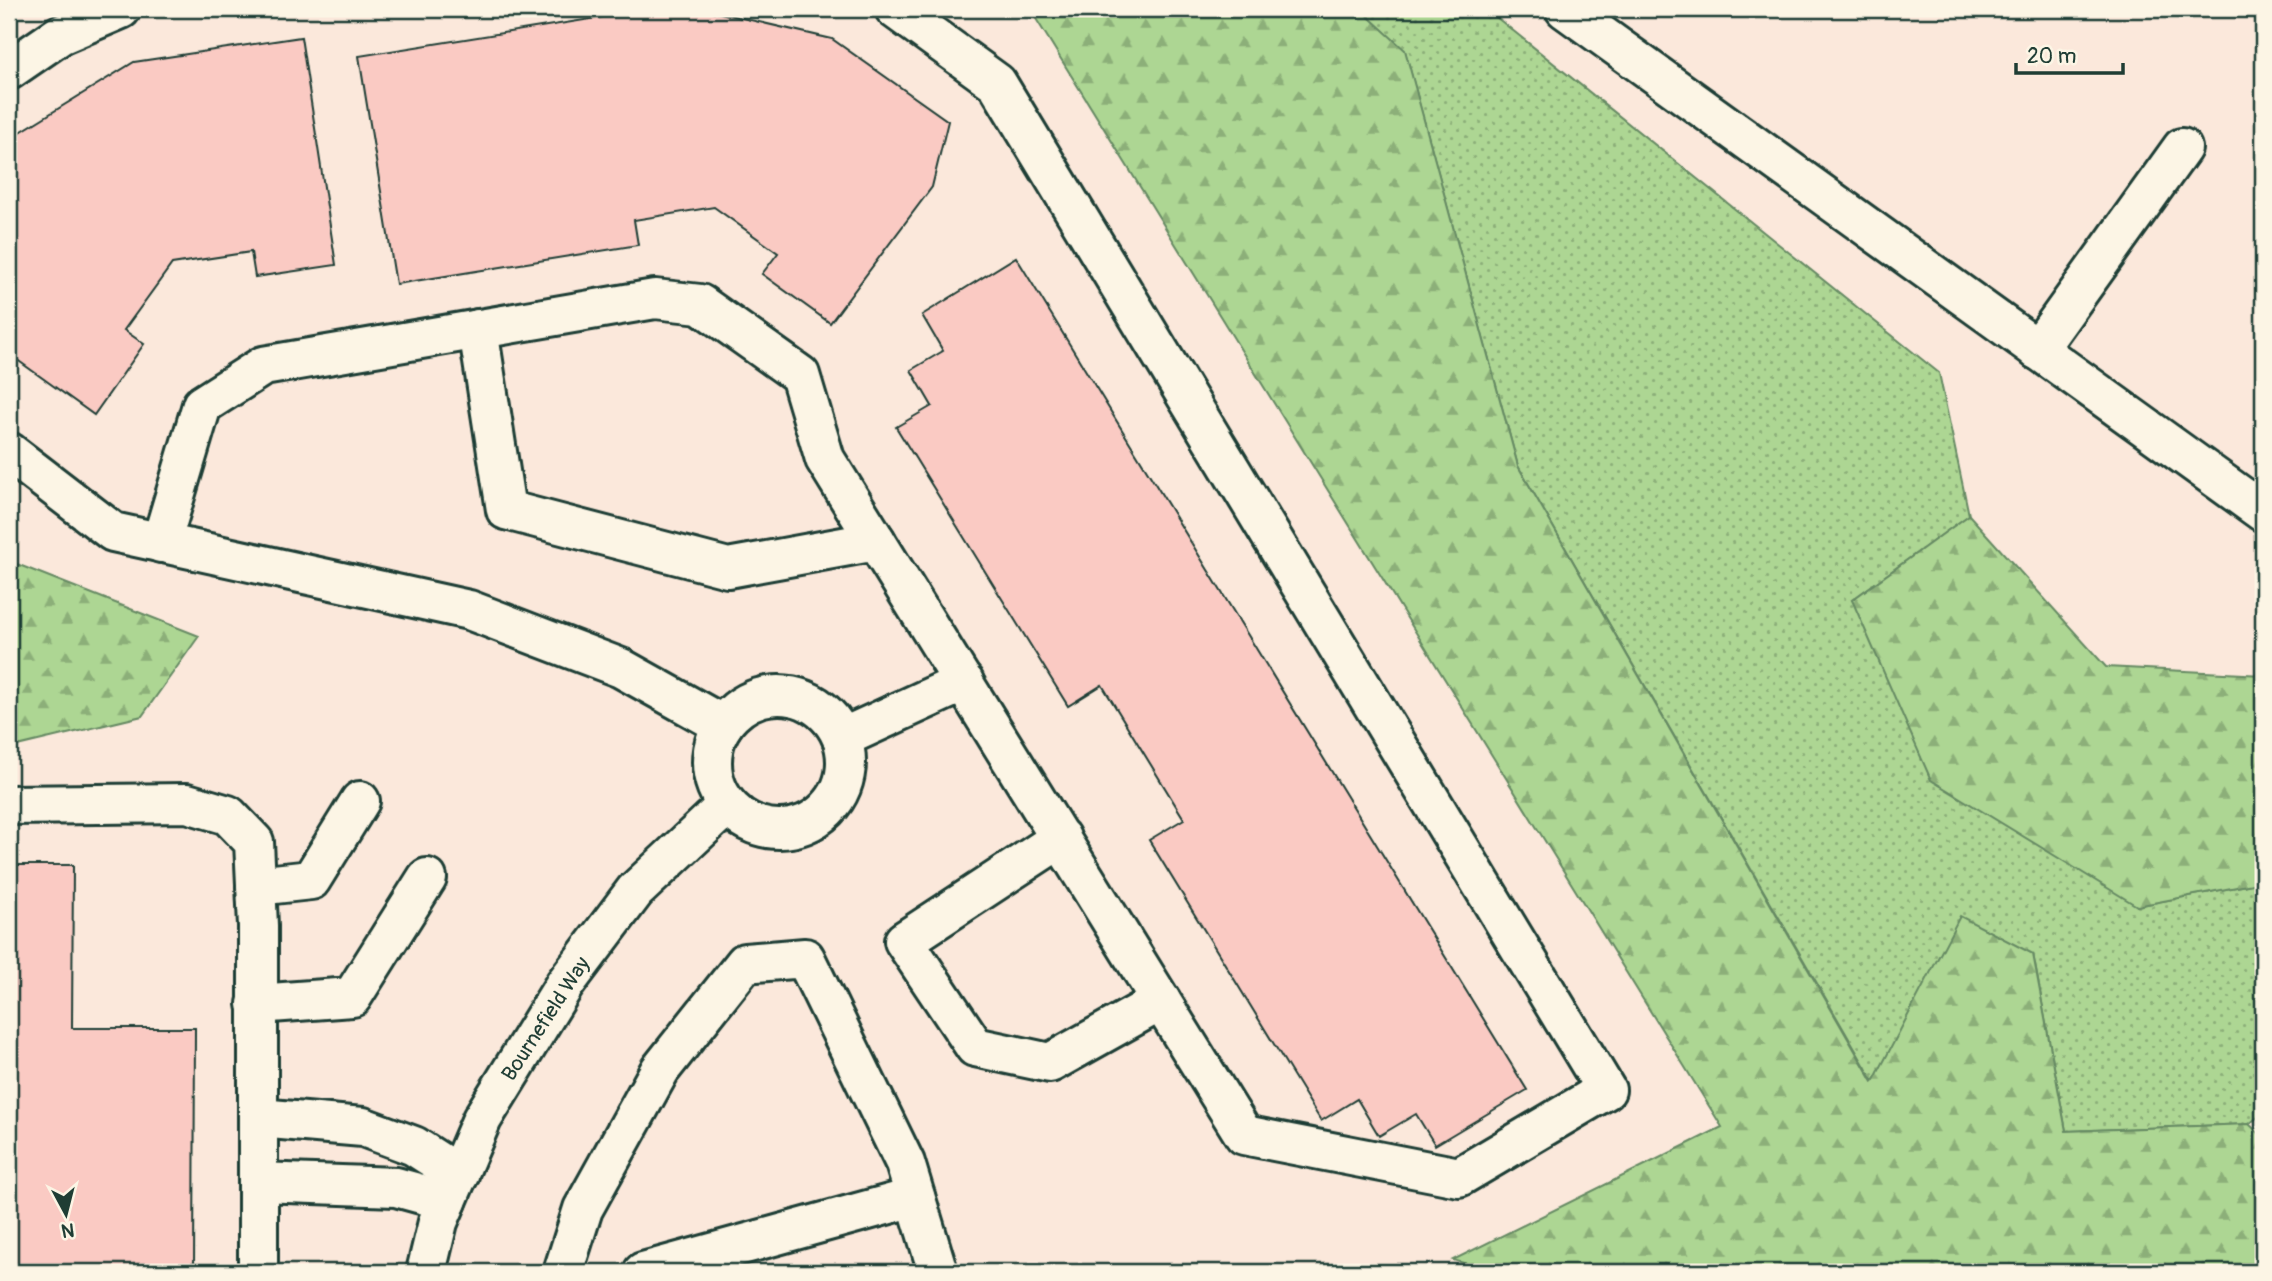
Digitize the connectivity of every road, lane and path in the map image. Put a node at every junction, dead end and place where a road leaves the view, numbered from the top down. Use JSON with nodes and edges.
{"nodes":[{"id":1,"x":121,"y":9,"type":"edge"},
{"id":2,"x":895,"y":9,"type":"edge"},
{"id":3,"x":1565,"y":9,"type":"edge"},
{"id":4,"x":9,"y":69,"type":"edge"},
{"id":5,"x":2182,"y":149,"type":"dead end"},
{"id":6,"x":478,"y":329,"type":"junction"},
{"id":7,"x":2037,"y":350,"type":"junction"},
{"id":8,"x":9,"y":452,"type":"edge"},
{"id":9,"x":2263,"y":512,"type":"edge"},
{"id":10,"x":876,"y":541,"type":"junction"},
{"id":11,"x":161,"y":543,"type":"junction"},
{"id":12,"x":964,"y":682,"type":"junction"},
{"id":13,"x":723,"y":725,"type":"junction"},
{"id":14,"x":842,"y":738,"type":"junction"},
{"id":15,"x":360,"y":801,"type":"dead end"},
{"id":16,"x":9,"y":805,"type":"edge"},
{"id":17,"x":727,"y":805,"type":"junction"},
{"id":18,"x":1061,"y":838,"type":"junction"},
{"id":19,"x":427,"y":878,"type":"dead end"},
{"id":20,"x":256,"y":886,"type":"junction"},
{"id":21,"x":1161,"y":1001,"type":"junction"},
{"id":22,"x":257,"y":1004,"type":"junction"},
{"id":23,"x":259,"y":1118,"type":"junction"},
{"id":24,"x":259,"y":1182,"type":"junction"},
{"id":25,"x":453,"y":1188,"type":"junction"},
{"id":26,"x":915,"y":1197,"type":"junction"},
{"id":27,"x":258,"y":1272,"type":"edge"},
{"id":28,"x":426,"y":1272,"type":"edge"},
{"id":29,"x":563,"y":1272,"type":"edge"},
{"id":30,"x":643,"y":1272,"type":"edge"},
{"id":31,"x":937,"y":1272,"type":"edge"}],
"edges":[{"from":1,"to":4,"type":"street"},
{"from":2,"to":21,"type":"street"},
{"from":3,"to":7,"type":"street"},
{"from":5,"to":7,"type":"street"},
{"from":6,"to":10,"type":"street"},
{"from":6,"to":10,"type":"street"},
{"from":6,"to":11,"type":"street"},
{"from":7,"to":9,"type":"street"},
{"from":8,"to":11,"type":"street"},
{"from":10,"to":12,"type":"street"},
{"from":11,"to":13,"type":"street"},
{"from":12,"to":14,"type":"street"},
{"from":12,"to":18,"type":"street"},
{"from":13,"to":14,"type":"street"},
{"from":13,"to":17,"type":"street"},
{"from":14,"to":17,"type":"street"},
{"from":15,"to":20,"type":"street"},
{"from":16,"to":20,"type":"street"},
{"from":17,"to":25,"type":"street","name":"Bournefield Way"},
{"from":18,"to":21,"type":"street"},
{"from":18,"to":21,"type":"street"},
{"from":19,"to":22,"type":"street"},
{"from":20,"to":22,"type":"street"},
{"from":22,"to":23,"type":"street"},
{"from":23,"to":24,"type":"street"},
{"from":23,"to":25,"type":"street"},
{"from":24,"to":25,"type":"street"},
{"from":24,"to":27,"type":"street"},
{"from":25,"to":28,"type":"street","name":"Bournefield Way"},
{"from":26,"to":29,"type":"street"},
{"from":26,"to":30,"type":"street"},
{"from":26,"to":31,"type":"street"}]}
